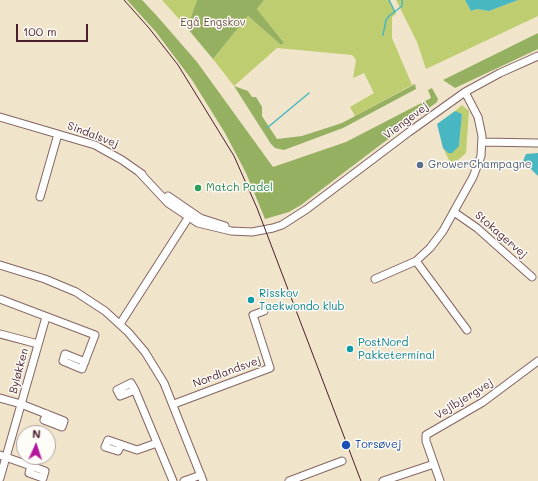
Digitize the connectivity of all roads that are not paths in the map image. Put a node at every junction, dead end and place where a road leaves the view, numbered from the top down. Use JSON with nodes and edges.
{"nodes":[{"id":1,"x":538,"y":56,"type":"edge"},
{"id":2,"x":465,"y":92,"type":"junction"},
{"id":3,"x":0,"y":117,"type":"edge"},
{"id":4,"x":58,"y":134,"type":"junction"},
{"id":5,"x":482,"y":142,"type":"junction"},
{"id":6,"x":538,"y":143,"type":"edge"},
{"id":7,"x":40,"y":197,"type":"dead end"},
{"id":8,"x":454,"y":212,"type":"junction"},
{"id":9,"x":190,"y":215,"type":"junction"},
{"id":10,"x":416,"y":261,"type":"junction"},
{"id":11,"x":0,"y":265,"type":"edge"},
{"id":12,"x":532,"y":277,"type":"dead end"},
{"id":13,"x":375,"y":279,"type":"dead end"},
{"id":14,"x":0,"y":300,"type":"edge"},
{"id":15,"x":264,"y":311,"type":"dead end"},
{"id":16,"x":46,"y":317,"type":"junction"},
{"id":17,"x":120,"y":324,"type":"junction"},
{"id":18,"x":467,"y":330,"type":"dead end"},
{"id":19,"x":0,"y":334,"type":"edge"},
{"id":20,"x":38,"y":344,"type":"junction"},
{"id":21,"x":85,"y":362,"type":"dead end"},
{"id":22,"x":538,"y":362,"type":"edge"},
{"id":23,"x":135,"y":390,"type":"dead end"},
{"id":24,"x":0,"y":398,"type":"edge"},
{"id":25,"x":21,"y":404,"type":"junction"},
{"id":26,"x":174,"y":404,"type":"junction"},
{"id":27,"x":47,"y":414,"type":"dead end"},
{"id":28,"x":157,"y":443,"type":"junction"},
{"id":29,"x":121,"y":444,"type":"dead end"},
{"id":30,"x":3,"y":456,"type":"edge"},
{"id":31,"x":342,"y":461,"type":"dead end"},
{"id":32,"x":434,"y":464,"type":"junction"},
{"id":33,"x":31,"y":466,"type":"dead end"},
{"id":34,"x":0,"y":478,"type":"edge"},
{"id":35,"x":202,"y":478,"type":"edge"},
{"id":36,"x":173,"y":481,"type":"edge"},
{"id":37,"x":184,"y":481,"type":"edge"},
{"id":38,"x":288,"y":481,"type":"edge"},
{"id":39,"x":383,"y":481,"type":"edge"},
{"id":40,"x":440,"y":481,"type":"edge"}],
"edges":[{"from":1,"to":2,"type":"street","name":"Viengevej"},
{"from":2,"to":5,"type":"street"},
{"from":2,"to":9,"type":"street","name":"Viengevej"},
{"from":3,"to":4,"type":"street","name":"Sindalsvej"},
{"from":4,"to":7,"type":"street","name":"Sindalsvej"},
{"from":4,"to":9,"type":"street","name":"Sindalsvej"},
{"from":5,"to":6,"type":"street"},
{"from":5,"to":8,"type":"street"},
{"from":8,"to":10,"type":"street"},
{"from":8,"to":12,"type":"street","name":"Stokagervej"},
{"from":9,"to":17,"type":"street"},
{"from":10,"to":13,"type":"street"},
{"from":10,"to":18,"type":"street"},
{"from":11,"to":17,"type":"street"},
{"from":14,"to":16,"type":"street"},
{"from":15,"to":26,"type":"street","name":"Nordlandsvej"},
{"from":16,"to":20,"type":"street","name":"Byløkken"},
{"from":16,"to":21,"type":"street"},
{"from":17,"to":26,"type":"street"},
{"from":19,"to":20,"type":"street","name":"Byløkken"},
{"from":20,"to":25,"type":"street","name":"Byløkken"},
{"from":22,"to":32,"type":"street","name":"Vejlbjergvej"},
{"from":23,"to":28,"type":"street"},
{"from":24,"to":25,"type":"street","name":"Byløkken"},
{"from":25,"to":27,"type":"street","name":"Byløkken"},
{"from":25,"to":30,"type":"street","name":"Byløkken"},
{"from":26,"to":35,"type":"street"},
{"from":28,"to":29,"type":"street"},
{"from":28,"to":36,"type":"street"},
{"from":30,"to":33,"type":"street"},
{"from":30,"to":34,"type":"street","name":"Byløkken"},
{"from":31,"to":38,"type":"street"},
{"from":32,"to":39,"type":"street"},
{"from":32,"to":40,"type":"street"},
{"from":35,"to":37,"type":"street"}]}
